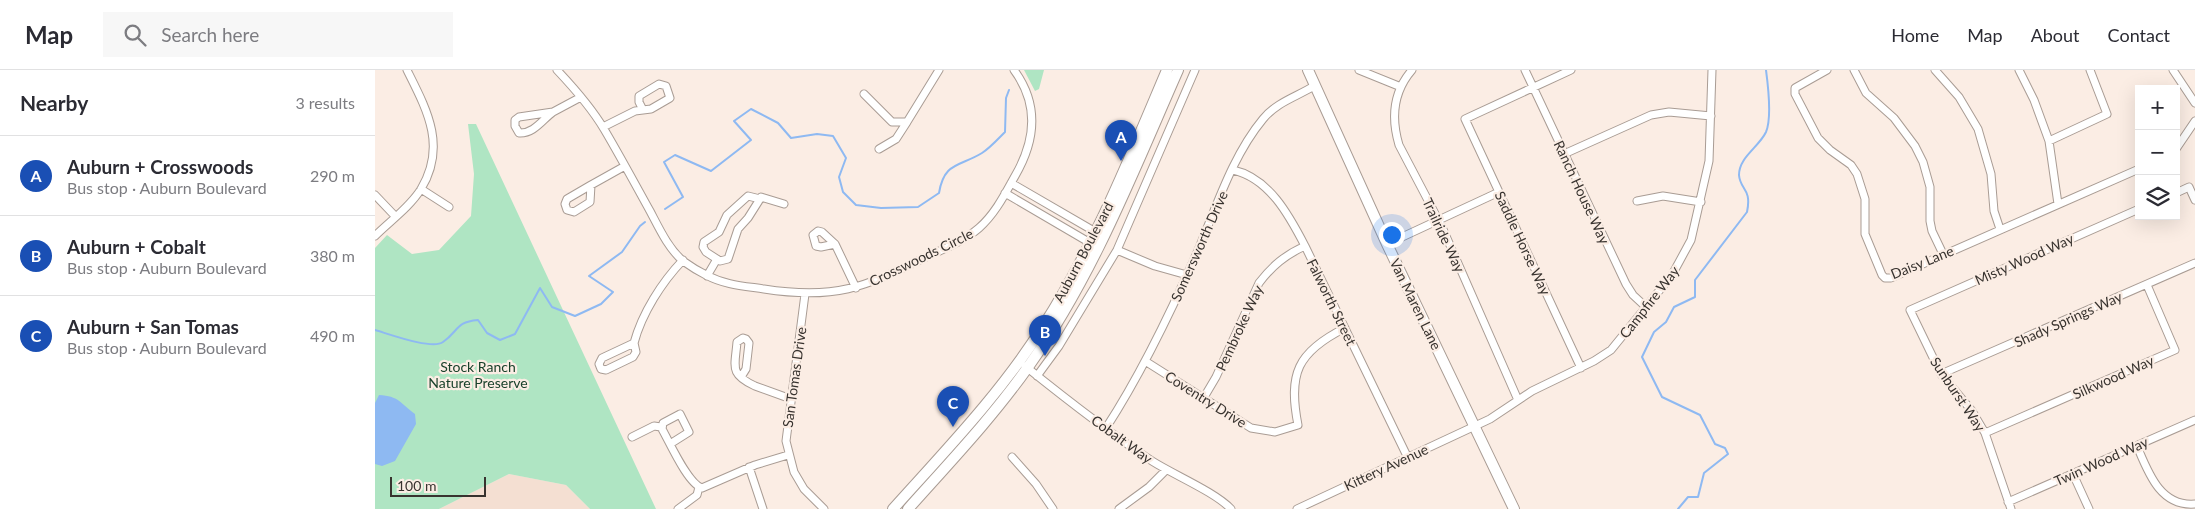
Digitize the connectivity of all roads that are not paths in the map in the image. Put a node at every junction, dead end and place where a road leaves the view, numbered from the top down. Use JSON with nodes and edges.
{"nodes":[{"id":1,"x":407,"y":70,"type":"edge"},
{"id":2,"x":557,"y":70,"type":"edge"},
{"id":3,"x":939,"y":70,"type":"edge"},
{"id":4,"x":1014,"y":70,"type":"edge"},
{"id":5,"x":1167,"y":70,"type":"edge"},
{"id":6,"x":1178,"y":70,"type":"edge"},
{"id":7,"x":1195,"y":70,"type":"edge"},
{"id":8,"x":1308,"y":70,"type":"edge"},
{"id":9,"x":1359,"y":70,"type":"edge"},
{"id":10,"x":1412,"y":70,"type":"edge"},
{"id":11,"x":1525,"y":70,"type":"edge"},
{"id":12,"x":1571,"y":70,"type":"edge"},
{"id":13,"x":1712,"y":70,"type":"edge"},
{"id":14,"x":1827,"y":70,"type":"edge"},
{"id":15,"x":1853,"y":70,"type":"edge"},
{"id":16,"x":1935,"y":70,"type":"edge"},
{"id":17,"x":2019,"y":70,"type":"edge"},
{"id":18,"x":2090,"y":70,"type":"edge"},
{"id":19,"x":2173,"y":70,"type":"edge"},
{"id":20,"x":1313,"y":86,"type":"junction"},
{"id":21,"x":1532,"y":87,"type":"junction"},
{"id":22,"x":1401,"y":88,"type":"junction"},
{"id":23,"x":864,"y":94,"type":"dead end"},
{"id":24,"x":581,"y":97,"type":"junction"},
{"id":25,"x":2195,"y":103,"type":"edge"},
{"id":26,"x":643,"y":110,"type":"junction"},
{"id":27,"x":553,"y":112,"type":"junction"},
{"id":28,"x":1711,"y":116,"type":"junction"},
{"id":29,"x":2195,"y":121,"type":"edge"},
{"id":30,"x":907,"y":122,"type":"junction"},
{"id":31,"x":603,"y":127,"type":"junction"},
{"id":32,"x":2049,"y":141,"type":"junction"},
{"id":33,"x":2180,"y":143,"type":"edge"},
{"id":34,"x":879,"y":148,"type":"dead end"},
{"id":35,"x":1565,"y":154,"type":"junction"},
{"id":36,"x":625,"y":166,"type":"junction"},
{"id":37,"x":1233,"y":170,"type":"junction"},
{"id":38,"x":2135,"y":171,"type":"edge"},
{"id":39,"x":1011,"y":183,"type":"junction"},
{"id":40,"x":591,"y":185,"type":"dead end"},
{"id":41,"x":421,"y":189,"type":"junction"},
{"id":42,"x":2180,"y":191,"type":"edge"},
{"id":43,"x":1499,"y":192,"type":"junction"},
{"id":44,"x":1005,"y":193,"type":"junction"},
{"id":45,"x":375,"y":195,"type":"edge"},
{"id":46,"x":760,"y":199,"type":"junction"},
{"id":47,"x":2195,"y":200,"type":"edge"},
{"id":48,"x":1637,"y":201,"type":"dead end"},
{"id":49,"x":1701,"y":202,"type":"junction"},
{"id":50,"x":785,"y":204,"type":"dead end"},
{"id":51,"x":2058,"y":204,"type":"junction"},
{"id":52,"x":449,"y":206,"type":"dead end"},
{"id":53,"x":2135,"y":211,"type":"edge"},
{"id":54,"x":395,"y":216,"type":"junction"},
{"id":55,"x":1439,"y":220,"type":"junction"},
{"id":56,"x":2000,"y":229,"type":"junction"},
{"id":57,"x":1100,"y":235,"type":"junction"},
{"id":58,"x":375,"y":236,"type":"edge"},
{"id":59,"x":835,"y":244,"type":"dead end"},
{"id":60,"x":1387,"y":244,"type":"junction"},
{"id":61,"x":1095,"y":245,"type":"junction"},
{"id":62,"x":1305,"y":246,"type":"junction"},
{"id":63,"x":1117,"y":250,"type":"junction"},
{"id":64,"x":1943,"y":254,"type":"junction"},
{"id":65,"x":717,"y":259,"type":"junction"},
{"id":66,"x":683,"y":260,"type":"junction"},
{"id":67,"x":2195,"y":263,"type":"edge"},
{"id":68,"x":1187,"y":275,"type":"junction"},
{"id":69,"x":707,"y":276,"type":"junction"},
{"id":70,"x":2147,"y":284,"type":"junction"},
{"id":71,"x":856,"y":288,"type":"junction"},
{"id":72,"x":805,"y":294,"type":"junction"},
{"id":73,"x":1647,"y":308,"type":"junction"},
{"id":74,"x":1910,"y":310,"type":"joint"},
{"id":75,"x":1345,"y":328,"type":"junction"},
{"id":76,"x":635,"y":342,"type":"junction"},
{"id":77,"x":1019,"y":361,"type":"junction"},
{"id":78,"x":1145,"y":361,"type":"junction"},
{"id":79,"x":1027,"y":368,"type":"junction"},
{"id":80,"x":1581,"y":368,"type":"junction"},
{"id":81,"x":1941,"y":374,"type":"junction"},
{"id":82,"x":1037,"y":376,"type":"junction"},
{"id":83,"x":741,"y":378,"type":"junction"},
{"id":84,"x":1203,"y":398,"type":"junction"},
{"id":85,"x":791,"y":399,"type":"junction"},
{"id":86,"x":1518,"y":400,"type":"junction"},
{"id":87,"x":2195,"y":420,"type":"edge"},
{"id":88,"x":1475,"y":426,"type":"junction"},
{"id":89,"x":661,"y":427,"type":"junction"},
{"id":90,"x":1106,"y":428,"type":"junction"},
{"id":91,"x":1985,"y":433,"type":"junction"},
{"id":92,"x":632,"y":437,"type":"dead end"},
{"id":93,"x":670,"y":444,"type":"junction"},
{"id":94,"x":2137,"y":446,"type":"junction"},
{"id":95,"x":789,"y":455,"type":"junction"},
{"id":96,"x":1407,"y":456,"type":"junction"},
{"id":97,"x":1012,"y":457,"type":"dead end"},
{"id":98,"x":749,"y":467,"type":"junction"},
{"id":99,"x":1166,"y":470,"type":"junction"},
{"id":100,"x":2073,"y":474,"type":"junction"},
{"id":101,"x":699,"y":487,"type":"junction"},
{"id":102,"x":2195,"y":504,"type":"edge"},
{"id":103,"x":2009,"y":506,"type":"edge"},
{"id":104,"x":678,"y":509,"type":"edge"},
{"id":105,"x":763,"y":509,"type":"edge"},
{"id":106,"x":824,"y":509,"type":"edge"},
{"id":107,"x":893,"y":509,"type":"edge"},
{"id":108,"x":908,"y":509,"type":"edge"},
{"id":109,"x":1053,"y":509,"type":"edge"},
{"id":110,"x":1119,"y":509,"type":"edge"},
{"id":111,"x":1231,"y":509,"type":"edge"},
{"id":112,"x":1297,"y":509,"type":"edge"},
{"id":113,"x":1514,"y":509,"type":"edge"},
{"id":114,"x":2089,"y":509,"type":"edge"}],
"edges":[{"from":1,"to":41,"type":"street"},
{"from":2,"to":24,"type":"street","name":"Crosswoods Circle"},
{"from":3,"to":30,"type":"street"},
{"from":4,"to":39,"type":"street","name":"Crosswoods Circle"},
{"from":5,"to":57,"type":"main road","name":"Auburn Boulevard"},
{"from":6,"to":57,"type":"main road","name":"Auburn Boulevard"},
{"from":7,"to":63,"type":"street"},
{"from":8,"to":20,"type":"main road","name":"Van Maren Lane"},
{"from":9,"to":22,"type":"street"},
{"from":10,"to":22,"type":"street","name":"Trailride Way"},
{"from":11,"to":21,"type":"street","name":"Ranch House Way"},
{"from":12,"to":21,"type":"street"},
{"from":13,"to":28,"type":"street","name":"Campfire Way"},
{"from":14,"to":64,"type":"street","name":"Daisy Lane"},
{"from":15,"to":64,"type":"street"},
{"from":16,"to":56,"type":"street"},
{"from":17,"to":32,"type":"street"},
{"from":18,"to":32,"type":"street"},
{"from":19,"to":25,"type":"street"},
{"from":20,"to":37,"type":"street","name":"Somersworth Drive"},
{"from":20,"to":60,"type":"main road","name":"Van Maren Lane"},
{"from":21,"to":35,"type":"street","name":"Ranch House Way"},
{"from":21,"to":43,"type":"street","name":"Saddle Horse Way"},
{"from":22,"to":55,"type":"street","name":"Trailride Way"},
{"from":23,"to":30,"type":"street"},
{"from":24,"to":27,"type":"street"},
{"from":24,"to":31,"type":"street","name":"Crosswoods Circle"},
{"from":26,"to":26,"type":"street"},
{"from":26,"to":31,"type":"street"},
{"from":27,"to":27,"type":"street"},
{"from":28,"to":35,"type":"street"},
{"from":28,"to":49,"type":"street","name":"Campfire Way"},
{"from":29,"to":33,"type":"street"},
{"from":30,"to":34,"type":"street"},
{"from":31,"to":36,"type":"street","name":"Crosswoods Circle"},
{"from":32,"to":51,"type":"street"},
{"from":35,"to":73,"type":"street","name":"Ranch House Way"},
{"from":36,"to":40,"type":"street"},
{"from":36,"to":66,"type":"street","name":"Crosswoods Circle"},
{"from":37,"to":62,"type":"street","name":"Falworth Street"},
{"from":37,"to":68,"type":"street","name":"Somersworth Drive"},
{"from":38,"to":51,"type":"street","name":"Daisy Lane"},
{"from":39,"to":44,"type":"street","name":"Crosswoods Circle"},
{"from":39,"to":57,"type":"street"},
{"from":41,"to":52,"type":"street"},
{"from":41,"to":54,"type":"street"},
{"from":42,"to":47,"type":"street"},
{"from":43,"to":55,"type":"street"},
{"from":43,"to":80,"type":"street","name":"Saddle Horse Way"},
{"from":44,"to":61,"type":"street"},
{"from":44,"to":71,"type":"street","name":"Crosswoods Circle"},
{"from":45,"to":54,"type":"street"},
{"from":46,"to":50,"type":"street"},
{"from":46,"to":65,"type":"street"},
{"from":46,"to":65,"type":"street"},
{"from":48,"to":49,"type":"street"},
{"from":49,"to":73,"type":"street","name":"Campfire Way"},
{"from":51,"to":56,"type":"street","name":"Daisy Lane"},
{"from":53,"to":74,"type":"street","name":"Misty Wood Way"},
{"from":54,"to":58,"type":"street"},
{"from":55,"to":60,"type":"street"},
{"from":55,"to":86,"type":"street","name":"Trailride Way"},
{"from":56,"to":64,"type":"street","name":"Daisy Lane"},
{"from":57,"to":61,"type":"main road","name":"Auburn Boulevard"},
{"from":59,"to":71,"type":"street"},
{"from":60,"to":88,"type":"main road","name":"Van Maren Lane"},
{"from":61,"to":77,"type":"main road","name":"Auburn Boulevard"},
{"from":61,"to":79,"type":"main road","name":"Auburn Boulevard"},
{"from":62,"to":75,"type":"street","name":"Falworth Street"},
{"from":62,"to":84,"type":"street","name":"Pembroke Way"},
{"from":63,"to":68,"type":"street"},
{"from":63,"to":82,"type":"street"},
{"from":65,"to":69,"type":"street"},
{"from":66,"to":69,"type":"street","name":"Crosswoods Circle"},
{"from":66,"to":76,"type":"street"},
{"from":67,"to":70,"type":"street","name":"Shady Springs Way"},
{"from":68,"to":78,"type":"street","name":"Somersworth Drive"},
{"from":69,"to":72,"type":"street","name":"Crosswoods Circle"},
{"from":70,"to":81,"type":"street","name":"Shady Springs Way"},
{"from":70,"to":91,"type":"street","name":"Silkwood Way"},
{"from":71,"to":72,"type":"street","name":"Crosswoods Circle"},
{"from":72,"to":85,"type":"street","name":"San Tomas Drive"},
{"from":73,"to":80,"type":"street","name":"Campfire Way"},
{"from":74,"to":81,"type":"street","name":"Sunburst Way"},
{"from":75,"to":84,"type":"street","name":"Coventry Drive"},
{"from":75,"to":96,"type":"street","name":"Falworth Street"},
{"from":76,"to":76,"type":"street"},
{"from":77,"to":79,"type":"street","name":"Cobalt Way"},
{"from":77,"to":107,"type":"main road","name":"Auburn Boulevard"},
{"from":78,"to":84,"type":"street","name":"Coventry Drive"},
{"from":78,"to":90,"type":"street","name":"Somersworth Drive"},
{"from":79,"to":82,"type":"street","name":"Cobalt Way"},
{"from":79,"to":108,"type":"main road","name":"Auburn Boulevard"},
{"from":80,"to":86,"type":"street","name":"Campfire Way"},
{"from":81,"to":91,"type":"street","name":"Sunburst Way"},
{"from":82,"to":90,"type":"street","name":"Cobalt Way"},
{"from":83,"to":83,"type":"street"},
{"from":83,"to":85,"type":"street"},
{"from":85,"to":95,"type":"street","name":"San Tomas Drive"},
{"from":86,"to":88,"type":"street","name":"Campfire Way"},
{"from":87,"to":94,"type":"street","name":"Twin Wood Way"},
{"from":88,"to":96,"type":"street","name":"Kittery Avenue"},
{"from":88,"to":113,"type":"main road","name":"Van Maren Lane"},
{"from":89,"to":92,"type":"street"},
{"from":89,"to":93,"type":"street"},
{"from":89,"to":93,"type":"street"},
{"from":90,"to":99,"type":"street","name":"Cobalt Way"},
{"from":91,"to":103,"type":"street","name":"Sunburst Way"},
{"from":93,"to":101,"type":"street"},
{"from":94,"to":100,"type":"street","name":"Twin Wood Way"},
{"from":94,"to":102,"type":"street"},
{"from":95,"to":98,"type":"street"},
{"from":95,"to":106,"type":"street","name":"San Tomas Drive"},
{"from":96,"to":112,"type":"street","name":"Kittery Avenue"},
{"from":97,"to":109,"type":"street"},
{"from":98,"to":101,"type":"street"},
{"from":98,"to":105,"type":"street"},
{"from":99,"to":110,"type":"street"},
{"from":99,"to":111,"type":"street","name":"Cobalt Way"},
{"from":100,"to":103,"type":"street","name":"Twin Wood Way"},
{"from":100,"to":114,"type":"street"},
{"from":101,"to":104,"type":"street"}]}
